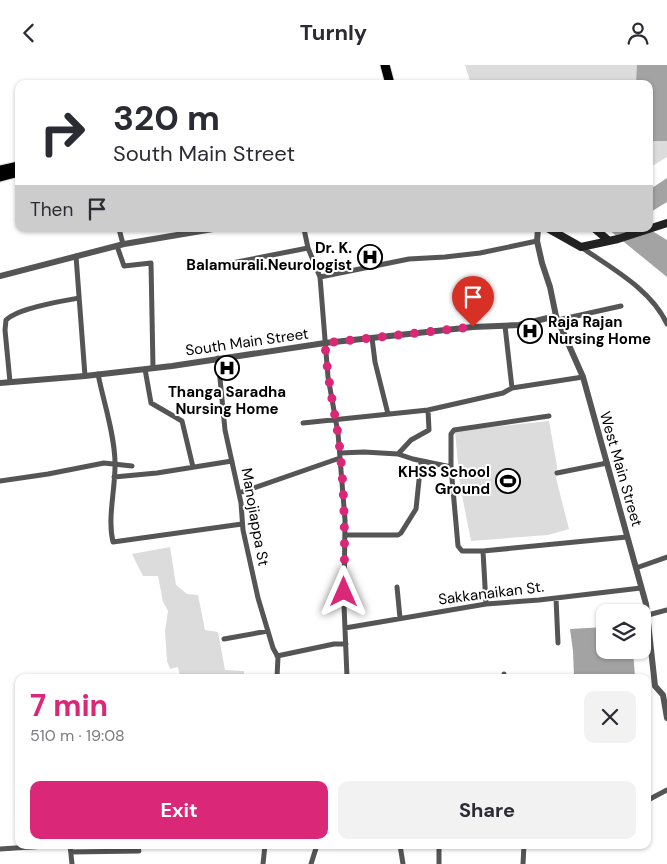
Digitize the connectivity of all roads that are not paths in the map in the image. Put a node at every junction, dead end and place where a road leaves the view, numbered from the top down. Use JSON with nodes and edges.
{"nodes":[{"id":1,"x":15,"y":167,"type":"edge"},
{"id":2,"x":0,"y":170,"type":"edge"},
{"id":3,"x":15,"y":173,"type":"edge"},
{"id":4,"x":0,"y":177,"type":"edge"},
{"id":5,"x":666,"y":222,"type":"edge"},
{"id":6,"x":653,"y":227,"type":"edge"},
{"id":7,"x":119,"y":232,"type":"edge"},
{"id":8,"x":196,"y":232,"type":"edge"},
{"id":9,"x":305,"y":232,"type":"edge"},
{"id":10,"x":538,"y":232,"type":"edge"},
{"id":11,"x":554,"y":232,"type":"edge"},
{"id":12,"x":599,"y":232,"type":"edge"},
{"id":13,"x":638,"y":232,"type":"edge"},
{"id":14,"x":608,"y":240,"type":"junction"},
{"id":15,"x":538,"y":241,"type":"junction"},
{"id":16,"x":120,"y":245,"type":"junction"},
{"id":17,"x":581,"y":247,"type":"junction"},
{"id":18,"x":308,"y":249,"type":"junction"},
{"id":19,"x":76,"y":256,"type":"junction"},
{"id":20,"x":210,"y":267,"type":"dead end"},
{"id":21,"x":0,"y":277,"type":"edge"},
{"id":22,"x":320,"y":277,"type":"junction"},
{"id":23,"x":79,"y":299,"type":"junction"},
{"id":24,"x":621,"y":306,"type":"dead end"},
{"id":25,"x":557,"y":318,"type":"junction"},
{"id":26,"x":667,"y":324,"type":"edge"},
{"id":27,"x":505,"y":326,"type":"junction"},
{"id":28,"x":372,"y":339,"type":"junction"},
{"id":29,"x":325,"y":343,"type":"junction"},
{"id":30,"x":218,"y":358,"type":"junction"},
{"id":31,"x":153,"y":368,"type":"junction"},
{"id":32,"x":145,"y":369,"type":"junction"},
{"id":33,"x":98,"y":375,"type":"junction"},
{"id":34,"x":85,"y":376,"type":"junction"},
{"id":35,"x":582,"y":377,"type":"junction"},
{"id":36,"x":10,"y":382,"type":"junction"},
{"id":37,"x":0,"y":383,"type":"edge"},
{"id":38,"x":512,"y":388,"type":"junction"},
{"id":39,"x":428,"y":410,"type":"junction"},
{"id":40,"x":388,"y":414,"type":"junction"},
{"id":41,"x":549,"y":416,"type":"dead end"},
{"id":42,"x":334,"y":419,"type":"junction"},
{"id":43,"x":303,"y":423,"type":"dead end"},
{"id":44,"x":398,"y":453,"type":"junction"},
{"id":45,"x":340,"y":456,"type":"junction"},
{"id":46,"x":232,"y":461,"type":"junction"},
{"id":47,"x":421,"y":461,"type":"junction"},
{"id":48,"x":607,"y":463,"type":"junction"},
{"id":49,"x":115,"y":464,"type":"junction"},
{"id":50,"x":132,"y":466,"type":"dead end"},
{"id":51,"x":193,"y":467,"type":"junction"},
{"id":52,"x":451,"y":467,"type":"junction"},
{"id":53,"x":556,"y":473,"type":"dead end"},
{"id":54,"x":114,"y":477,"type":"junction"},
{"id":55,"x":0,"y":481,"type":"edge"},
{"id":56,"x":239,"y":493,"type":"junction"},
{"id":57,"x":242,"y":524,"type":"junction"},
{"id":58,"x":345,"y":535,"type":"junction"},
{"id":59,"x":627,"y":537,"type":"junction"},
{"id":60,"x":483,"y":551,"type":"junction"},
{"id":61,"x":667,"y":557,"type":"edge"},
{"id":62,"x":636,"y":568,"type":"junction"},
{"id":63,"x":397,"y":587,"type":"dead end"},
{"id":64,"x":641,"y":588,"type":"junction"},
{"id":65,"x":556,"y":598,"type":"junction"},
{"id":66,"x":486,"y":604,"type":"junction"},
{"id":67,"x":645,"y":604,"type":"edge"},
{"id":68,"x":667,"y":610,"type":"edge"},
{"id":69,"x":651,"y":614,"type":"edge"},
{"id":70,"x":400,"y":618,"type":"junction"},
{"id":71,"x":345,"y":628,"type":"junction"},
{"id":72,"x":268,"y":631,"type":"junction"},
{"id":73,"x":224,"y":639,"type":"dead end"},
{"id":74,"x":346,"y":641,"type":"junction"},
{"id":75,"x":558,"y":643,"type":"dead end"},
{"id":76,"x":651,"y":646,"type":"edge"},
{"id":77,"x":277,"y":656,"type":"junction"},
{"id":78,"x":277,"y":674,"type":"edge"},
{"id":79,"x":347,"y":674,"type":"edge"},
{"id":80,"x":655,"y":687,"type":"junction"},
{"id":81,"x":651,"y":688,"type":"edge"},
{"id":82,"x":665,"y":695,"type":"edge"},
{"id":83,"x":667,"y":718,"type":"edge"},
{"id":84,"x":667,"y":790,"type":"edge"},
{"id":85,"x":651,"y":798,"type":"edge"},
{"id":86,"x":15,"y":848,"type":"edge"},
{"id":87,"x":0,"y":849,"type":"edge"},
{"id":88,"x":71,"y":849,"type":"edge"},
{"id":89,"x":265,"y":849,"type":"edge"},
{"id":90,"x":315,"y":849,"type":"edge"},
{"id":91,"x":401,"y":849,"type":"edge"},
{"id":92,"x":439,"y":849,"type":"edge"},
{"id":93,"x":524,"y":849,"type":"edge"},
{"id":94,"x":139,"y":851,"type":"dead end"},
{"id":95,"x":71,"y":852,"type":"junction"},
{"id":96,"x":72,"y":864,"type":"edge"},
{"id":97,"x":263,"y":864,"type":"edge"},
{"id":98,"x":311,"y":864,"type":"edge"},
{"id":99,"x":403,"y":864,"type":"edge"},
{"id":100,"x":439,"y":864,"type":"edge"},
{"id":101,"x":523,"y":864,"type":"edge"}],
"edges":[{"from":1,"to":2,"type":"main road"},
{"from":3,"to":4,"type":"main road"},
{"from":5,"to":6,"type":"main road"},
{"from":7,"to":16,"type":"street"},
{"from":8,"to":16,"type":"street"},
{"from":9,"to":18,"type":"street"},
{"from":10,"to":15,"type":"street","name":"West Main Street"},
{"from":11,"to":17,"type":"main road"},
{"from":12,"to":14,"type":"main road"},
{"from":13,"to":14,"type":"main road"},
{"from":14,"to":17,"type":"main road"},
{"from":15,"to":22,"type":"street"},
{"from":15,"to":25,"type":"street","name":"West Main Street"},
{"from":16,"to":19,"type":"street"},
{"from":16,"to":31,"type":"street"},
{"from":17,"to":26,"type":"street"},
{"from":18,"to":20,"type":"street"},
{"from":18,"to":22,"type":"street"},
{"from":19,"to":21,"type":"street"},
{"from":19,"to":23,"type":"street"},
{"from":22,"to":29,"type":"street"},
{"from":23,"to":34,"type":"street"},
{"from":23,"to":36,"type":"street"},
{"from":24,"to":25,"type":"street"},
{"from":25,"to":27,"type":"street","name":"South Main Street"},
{"from":25,"to":35,"type":"street","name":"West Main Street"},
{"from":27,"to":28,"type":"street","name":"South Main Street"},
{"from":27,"to":38,"type":"street"},
{"from":28,"to":29,"type":"street","name":"South Main Street"},
{"from":28,"to":40,"type":"street"},
{"from":29,"to":30,"type":"street","name":"South Main Street"},
{"from":29,"to":42,"type":"street"},
{"from":30,"to":31,"type":"street","name":"South Main Street"},
{"from":30,"to":46,"type":"street","name":"Manojiappa St"},
{"from":31,"to":32,"type":"street","name":"South Main Street"},
{"from":32,"to":33,"type":"street","name":"South Main Street"},
{"from":32,"to":51,"type":"street"},
{"from":33,"to":34,"type":"street","name":"South Main Street"},
{"from":33,"to":49,"type":"street"},
{"from":34,"to":36,"type":"street","name":"South Main Street"},
{"from":35,"to":38,"type":"street"},
{"from":35,"to":48,"type":"street","name":"West Main Street"},
{"from":36,"to":37,"type":"street","name":"South Main Street"},
{"from":38,"to":39,"type":"street"},
{"from":39,"to":40,"type":"street"},
{"from":39,"to":44,"type":"street"},
{"from":40,"to":42,"type":"street"},
{"from":41,"to":52,"type":"street"},
{"from":42,"to":43,"type":"street"},
{"from":42,"to":45,"type":"street"},
{"from":44,"to":45,"type":"street"},
{"from":44,"to":47,"type":"street"},
{"from":45,"to":56,"type":"street"},
{"from":45,"to":58,"type":"street"},
{"from":46,"to":51,"type":"street"},
{"from":46,"to":56,"type":"street","name":"Manojiappa St"},
{"from":47,"to":52,"type":"street"},
{"from":47,"to":58,"type":"street"},
{"from":48,"to":53,"type":"street"},
{"from":48,"to":59,"type":"street","name":"West Main Street"},
{"from":49,"to":50,"type":"street"},
{"from":49,"to":54,"type":"street"},
{"from":49,"to":55,"type":"street"},
{"from":51,"to":54,"type":"street"},
{"from":52,"to":60,"type":"street"},
{"from":54,"to":57,"type":"street"},
{"from":56,"to":57,"type":"street","name":"Manojiappa St"},
{"from":57,"to":72,"type":"street","name":"Manojiappa St"},
{"from":58,"to":71,"type":"street"},
{"from":59,"to":60,"type":"street"},
{"from":59,"to":62,"type":"street","name":"West Main Street"},
{"from":60,"to":66,"type":"street"},
{"from":61,"to":62,"type":"street"},
{"from":62,"to":64,"type":"street","name":"West Main Street"},
{"from":63,"to":70,"type":"street"},
{"from":64,"to":65,"type":"street","name":"Sakkanaikan St."},
{"from":64,"to":67,"type":"street","name":"West Main Street"},
{"from":65,"to":66,"type":"street","name":"Sakkanaikan St."},
{"from":65,"to":75,"type":"street"},
{"from":66,"to":70,"type":"street","name":"Sakkanaikan St."},
{"from":68,"to":69,"type":"street"},
{"from":70,"to":71,"type":"street","name":"Sakkanaikan St."},
{"from":71,"to":74,"type":"street"},
{"from":72,"to":73,"type":"street"},
{"from":72,"to":77,"type":"street","name":"Manojiappa St"},
{"from":74,"to":77,"type":"street"},
{"from":74,"to":79,"type":"street"},
{"from":76,"to":80,"type":"street","name":"West Main Street"},
{"from":77,"to":78,"type":"street","name":"Manojiappa St"},
{"from":80,"to":81,"type":"street"},
{"from":80,"to":82,"type":"street"},
{"from":82,"to":83,"type":"street"},
{"from":84,"to":85,"type":"street"},
{"from":86,"to":87,"type":"street"},
{"from":88,"to":95,"type":"street"},
{"from":89,"to":97,"type":"street"},
{"from":90,"to":98,"type":"street"},
{"from":91,"to":99,"type":"street"},
{"from":92,"to":100,"type":"street"},
{"from":93,"to":101,"type":"street"},
{"from":94,"to":95,"type":"street"},
{"from":95,"to":96,"type":"street"}]}
